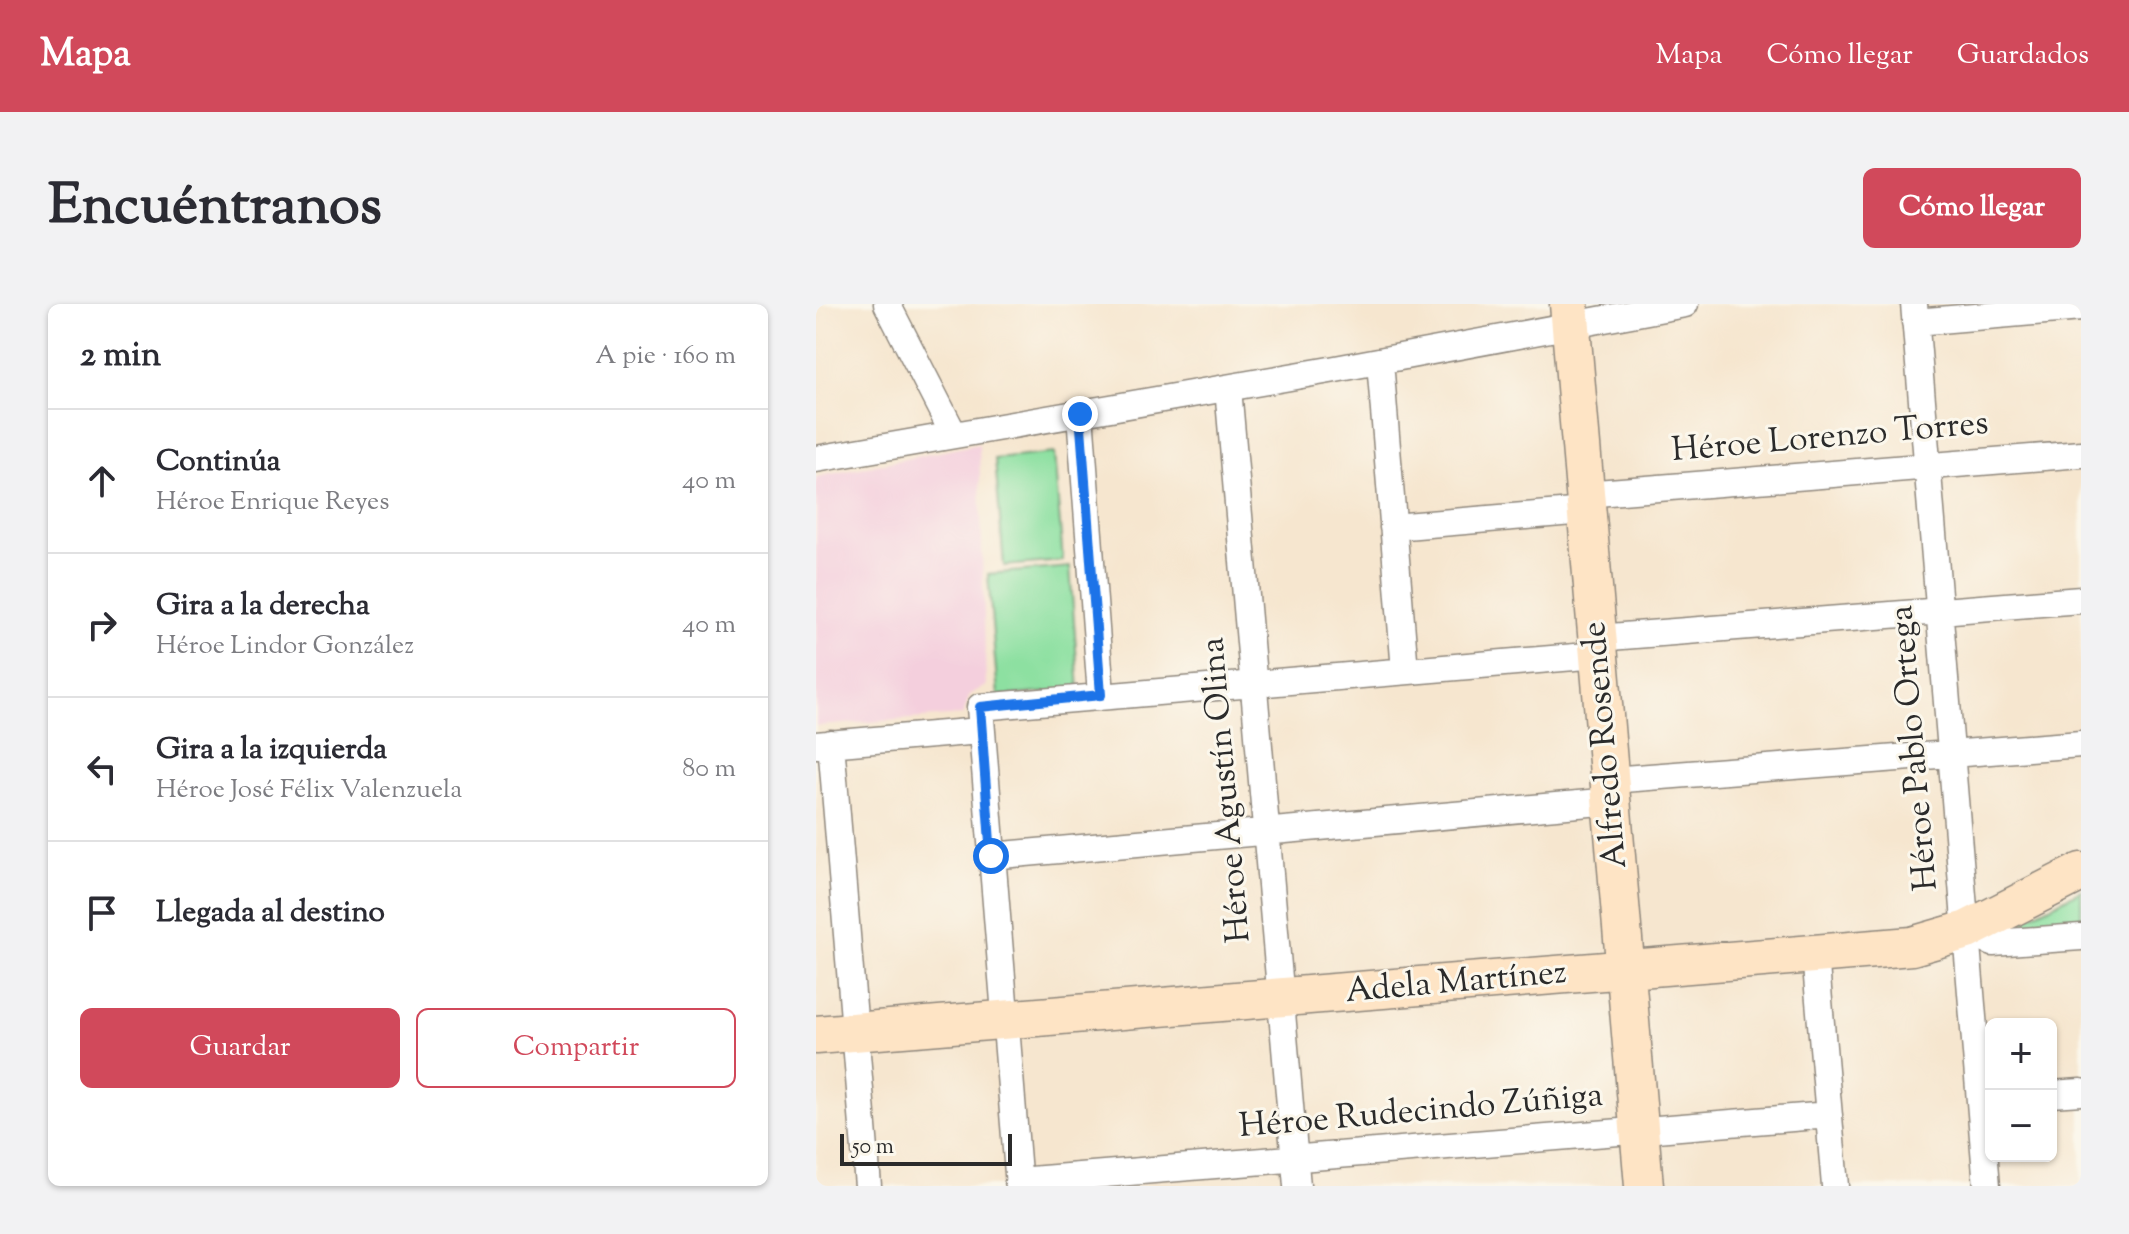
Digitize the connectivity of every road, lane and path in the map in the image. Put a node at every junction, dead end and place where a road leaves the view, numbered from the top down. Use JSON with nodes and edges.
{"nodes":[{"id":1,"x":887,"y":304,"type":"edge"},
{"id":2,"x":1685,"y":304,"type":"edge"},
{"id":3,"x":2081,"y":308,"type":"edge"},
{"id":4,"x":1915,"y":313,"type":"edge"},
{"id":5,"x":1569,"y":315,"type":"edge"},
{"id":6,"x":1380,"y":361,"type":"junction"},
{"id":7,"x":1228,"y":388,"type":"junction"},
{"id":8,"x":1080,"y":414,"type":"junction"},
{"id":9,"x":954,"y":435,"type":"junction"},
{"id":10,"x":2081,"y":454,"type":"edge"},
{"id":11,"x":816,"y":459,"type":"edge"},
{"id":12,"x":1927,"y":466,"type":"junction"},
{"id":13,"x":1585,"y":502,"type":"junction"},
{"id":14,"x":1393,"y":527,"type":"junction"},
{"id":15,"x":2081,"y":600,"type":"edge"},
{"id":16,"x":1939,"y":611,"type":"junction"},
{"id":17,"x":1598,"y":646,"type":"junction"},
{"id":18,"x":1405,"y":671,"type":"junction"},
{"id":19,"x":1254,"y":683,"type":"junction"},
{"id":20,"x":1101,"y":695,"type":"junction"},
{"id":21,"x":980,"y":719,"type":"junction"},
{"id":22,"x":823,"y":744,"type":"edge"},
{"id":23,"x":2081,"y":744,"type":"edge"},
{"id":24,"x":1951,"y":754,"type":"junction"},
{"id":25,"x":1611,"y":791,"type":"junction"},
{"id":26,"x":1266,"y":832,"type":"junction"},
{"id":27,"x":991,"y":856,"type":"junction"},
{"id":28,"x":2081,"y":872,"type":"edge"},
{"id":29,"x":1967,"y":930,"type":"junction"},
{"id":30,"x":2081,"y":937,"type":"edge"},
{"id":31,"x":1815,"y":954,"type":"junction"},
{"id":32,"x":1625,"y":969,"type":"junction"},
{"id":33,"x":1281,"y":997,"type":"junction"},
{"id":34,"x":1005,"y":1020,"type":"junction"},
{"id":35,"x":855,"y":1032,"type":"junction"},
{"id":36,"x":816,"y":1035,"type":"edge"},
{"id":37,"x":1985,"y":1090,"type":"edge"},
{"id":38,"x":2081,"y":1092,"type":"edge"},
{"id":39,"x":2057,"y":1094,"type":"edge"},
{"id":40,"x":1829,"y":1115,"type":"junction"},
{"id":41,"x":1639,"y":1130,"type":"junction"},
{"id":42,"x":1294,"y":1159,"type":"junction"},
{"id":43,"x":1987,"y":1162,"type":"edge"},
{"id":44,"x":1019,"y":1184,"type":"edge"},
{"id":45,"x":868,"y":1186,"type":"edge"},
{"id":46,"x":1297,"y":1186,"type":"edge"},
{"id":47,"x":1644,"y":1186,"type":"edge"},
{"id":48,"x":1835,"y":1186,"type":"edge"},
{"id":49,"x":1987,"y":1186,"type":"edge"}],
"edges":[{"from":1,"to":9,"type":"street"},
{"from":2,"to":5,"type":"street"},
{"from":3,"to":4,"type":"street"},
{"from":4,"to":12,"type":"street","name":"Héroe Pablo Ortega"},
{"from":5,"to":6,"type":"street"},
{"from":5,"to":13,"type":"street","name":"Alfredo Rosende"},
{"from":6,"to":7,"type":"street"},
{"from":6,"to":14,"type":"street"},
{"from":7,"to":8,"type":"street"},
{"from":7,"to":19,"type":"street","name":"Héroe Agustín Olina"},
{"from":8,"to":9,"type":"street"},
{"from":8,"to":20,"type":"street"},
{"from":9,"to":11,"type":"street"},
{"from":10,"to":12,"type":"street","name":"Héroe Lorenzo Torres"},
{"from":12,"to":13,"type":"street","name":"Héroe Lorenzo Torres"},
{"from":12,"to":16,"type":"street","name":"Héroe Pablo Ortega"},
{"from":13,"to":14,"type":"street","name":"Héroe Lorenzo Torres"},
{"from":13,"to":17,"type":"street","name":"Alfredo Rosende"},
{"from":14,"to":18,"type":"street"},
{"from":15,"to":16,"type":"street"},
{"from":16,"to":17,"type":"street"},
{"from":16,"to":24,"type":"street","name":"Héroe Pablo Ortega"},
{"from":17,"to":18,"type":"street"},
{"from":17,"to":25,"type":"street","name":"Alfredo Rosende"},
{"from":18,"to":19,"type":"street"},
{"from":19,"to":20,"type":"street"},
{"from":19,"to":26,"type":"street","name":"Héroe Agustín Olina"},
{"from":20,"to":21,"type":"street"},
{"from":21,"to":22,"type":"street"},
{"from":21,"to":27,"type":"street"},
{"from":22,"to":35,"type":"street"},
{"from":23,"to":24,"type":"street"},
{"from":24,"to":25,"type":"street"},
{"from":24,"to":29,"type":"street","name":"Héroe Pablo Ortega"},
{"from":25,"to":26,"type":"street"},
{"from":25,"to":32,"type":"street","name":"Alfredo Rosende"},
{"from":26,"to":27,"type":"street"},
{"from":26,"to":33,"type":"street","name":"Héroe Agustín Olina"},
{"from":27,"to":34,"type":"street"},
{"from":28,"to":29,"type":"street","name":"Adela Martínez"},
{"from":29,"to":30,"type":"street"},
{"from":29,"to":31,"type":"street","name":"Adela Martínez"},
{"from":29,"to":37,"type":"street","name":"Héroe Pablo Ortega"},
{"from":31,"to":32,"type":"street","name":"Adela Martínez"},
{"from":31,"to":40,"type":"street"},
{"from":32,"to":33,"type":"street","name":"Adela Martínez"},
{"from":32,"to":41,"type":"street","name":"Alfredo Rosende"},
{"from":33,"to":34,"type":"street","name":"Adela Martínez"},
{"from":33,"to":42,"type":"street","name":"Héroe Agustín Olina"},
{"from":34,"to":35,"type":"street","name":"Adela Martínez"},
{"from":34,"to":44,"type":"street"},
{"from":35,"to":36,"type":"street","name":"Adela Martínez"},
{"from":35,"to":45,"type":"street"},
{"from":38,"to":39,"type":"street"},
{"from":40,"to":41,"type":"street","name":"Héroe Rudecindo Zúñiga"},
{"from":40,"to":48,"type":"street"},
{"from":41,"to":42,"type":"street","name":"Héroe Rudecindo Zúñiga"},
{"from":41,"to":47,"type":"street","name":"Alfredo Rosende"},
{"from":42,"to":44,"type":"street","name":"Héroe Rudecindo Zúñiga"},
{"from":42,"to":46,"type":"street","name":"Héroe Agustín Olina"},
{"from":43,"to":49,"type":"street","name":"Héroe Pablo Ortega"}]}
